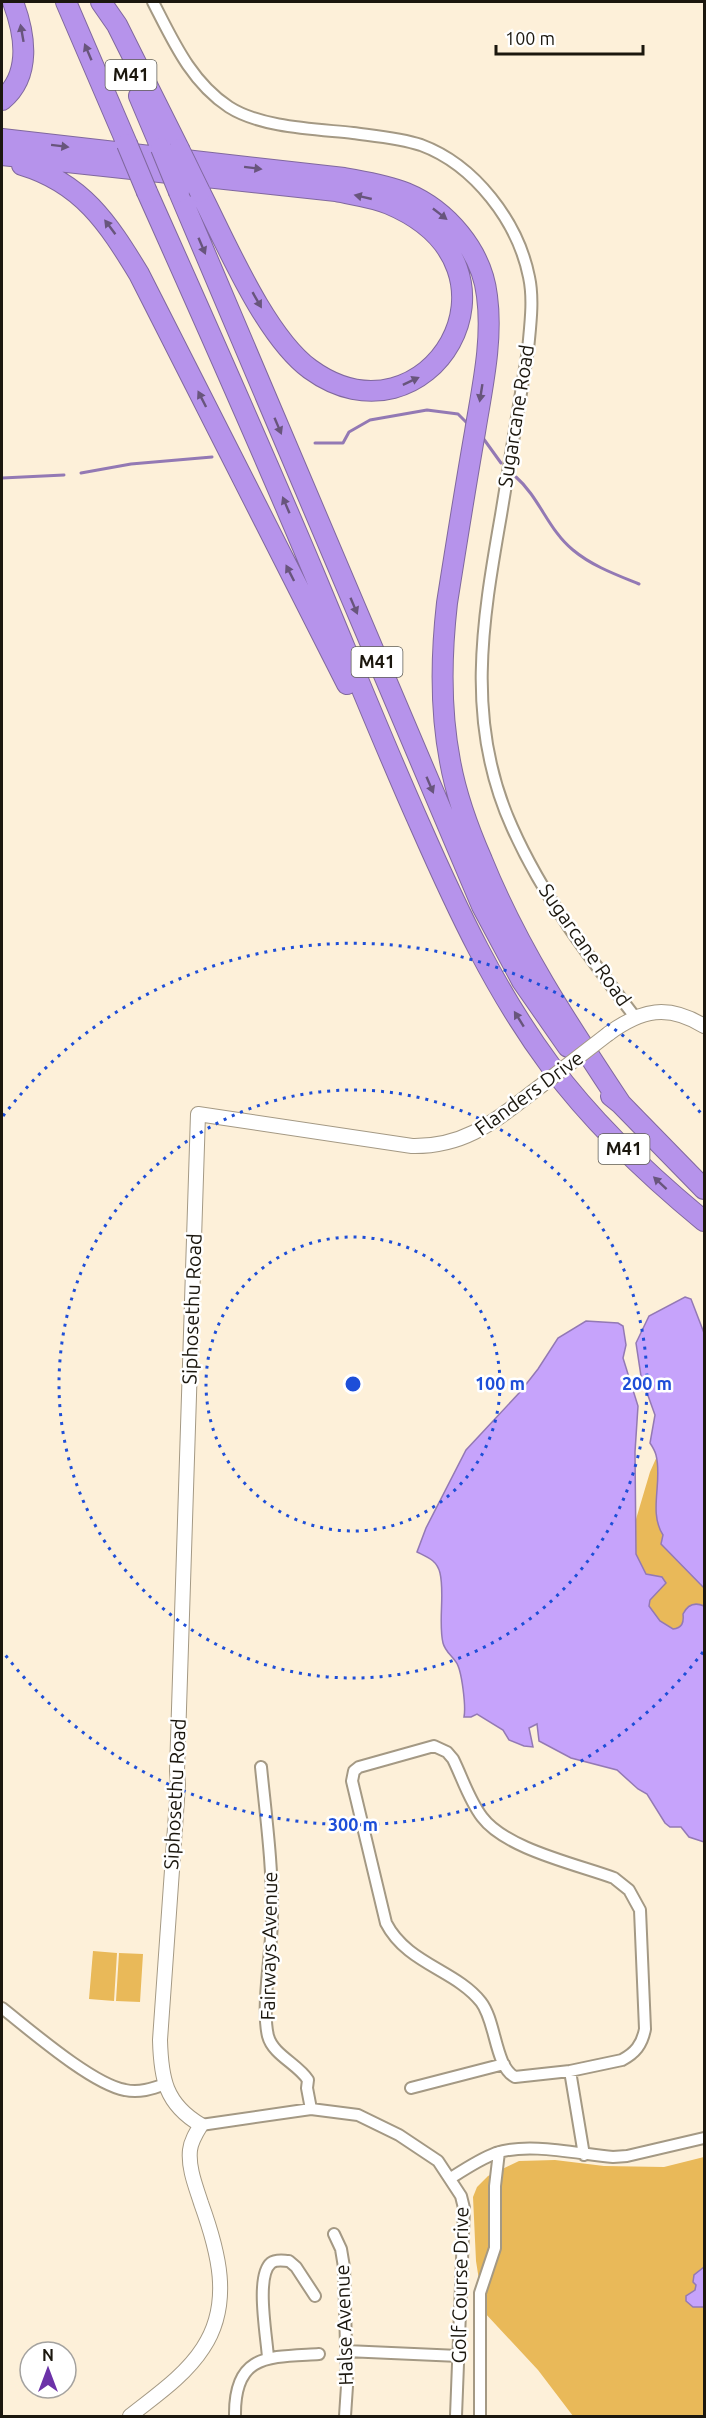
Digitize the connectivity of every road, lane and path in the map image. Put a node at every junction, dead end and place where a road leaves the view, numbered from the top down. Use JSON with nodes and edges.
{"nodes":[{"id":1,"x":13,"y":2,"type":"edge"},
{"id":2,"x":66,"y":2,"type":"edge"},
{"id":3,"x":101,"y":2,"type":"edge"},
{"id":4,"x":153,"y":2,"type":"edge"},
{"id":5,"x":2,"y":100,"type":"edge"},
{"id":6,"x":2,"y":139,"type":"edge"},
{"id":7,"x":170,"y":148,"type":"junction"},
{"id":8,"x":2,"y":155,"type":"edge"},
{"id":9,"x":2,"y":160,"type":"edge"},
{"id":10,"x":405,"y":792,"type":"junction"},
{"id":11,"x":635,"y":1017,"type":"junction"},
{"id":12,"x":705,"y":1026,"type":"edge"},
{"id":13,"x":621,"y":1104,"type":"junction"},
{"id":14,"x":198,"y":1114,"type":"joint"},
{"id":15,"x":705,"y":1189,"type":"edge"},
{"id":16,"x":705,"y":1221,"type":"edge"},
{"id":17,"x":261,"y":1767,"type":"dead end"},
{"id":18,"x":2,"y":2008,"type":"edge"},
{"id":19,"x":504,"y":2064,"type":"junction"},
{"id":20,"x":570,"y":2071,"type":"junction"},
{"id":21,"x":165,"y":2084,"type":"junction"},
{"id":22,"x":411,"y":2088,"type":"dead end"},
{"id":23,"x":311,"y":2109,"type":"junction"},
{"id":24,"x":201,"y":2125,"type":"junction"},
{"id":25,"x":705,"y":2138,"type":"edge"},
{"id":26,"x":499,"y":2152,"type":"junction"},
{"id":27,"x":584,"y":2155,"type":"junction"},
{"id":28,"x":451,"y":2178,"type":"junction"},
{"id":29,"x":334,"y":2234,"type":"dead end"},
{"id":30,"x":315,"y":2296,"type":"dead end"},
{"id":31,"x":346,"y":2351,"type":"junction"},
{"id":32,"x":319,"y":2354,"type":"dead end"},
{"id":33,"x":459,"y":2356,"type":"junction"},
{"id":34,"x":268,"y":2358,"type":"junction"},
{"id":35,"x":130,"y":2416,"type":"edge"},
{"id":36,"x":235,"y":2416,"type":"edge"},
{"id":37,"x":345,"y":2416,"type":"edge"},
{"id":38,"x":456,"y":2416,"type":"edge"},
{"id":39,"x":480,"y":2416,"type":"edge"}],
"edges":[{"from":5,"to":1,"type":"highway","one_way":true},
{"from":10,"to":2,"type":"highway","number":"M41","one_way":true,"bridge":true},
{"from":3,"to":7,"type":"highway","number":"M41"},
{"from":4,"to":11,"type":"street","name":"Sugarcane Road"},
{"from":6,"to":13,"type":"highway","one_way":true},
{"from":7,"to":8,"type":"highway","one_way":true,"bridge":true},
{"from":7,"to":13,"type":"highway","number":"M41","one_way":true,"bridge":true},
{"from":10,"to":9,"type":"highway","one_way":true},
{"from":16,"to":10,"type":"highway","number":"M41","one_way":true},
{"from":11,"to":12,"type":"street","name":"Flanders Drive"},
{"from":11,"to":14,"type":"street","name":"Flanders Drive","bridge":true},
{"from":13,"to":15,"type":"highway","number":"M41"},
{"from":14,"to":21,"type":"street","name":"Siphosethu Road"},
{"from":17,"to":23,"type":"street","name":"Fairways Avenue"},
{"from":18,"to":21,"type":"street"},
{"from":19,"to":20,"type":"street"},
{"from":19,"to":20,"type":"street"},
{"from":19,"to":22,"type":"street"},
{"from":20,"to":27,"type":"street"},
{"from":21,"to":24,"type":"street","name":"Siphosethu Road"},
{"from":23,"to":24,"type":"street","name":"Golf Course Drive"},
{"from":23,"to":28,"type":"street","name":"Golf Course Drive"},
{"from":24,"to":35,"type":"street"},
{"from":25,"to":27,"type":"street"},
{"from":26,"to":27,"type":"street"},
{"from":26,"to":28,"type":"street"},
{"from":26,"to":39,"type":"street"},
{"from":28,"to":33,"type":"street","name":"Golf Course Drive"},
{"from":29,"to":31,"type":"street","name":"Halse Avenue"},
{"from":30,"to":34,"type":"street"},
{"from":31,"to":33,"type":"street"},
{"from":31,"to":37,"type":"street","name":"Halse Avenue"},
{"from":32,"to":34,"type":"street"},
{"from":33,"to":38,"type":"street","name":"Golf Course Drive"},
{"from":34,"to":36,"type":"street"}]}
